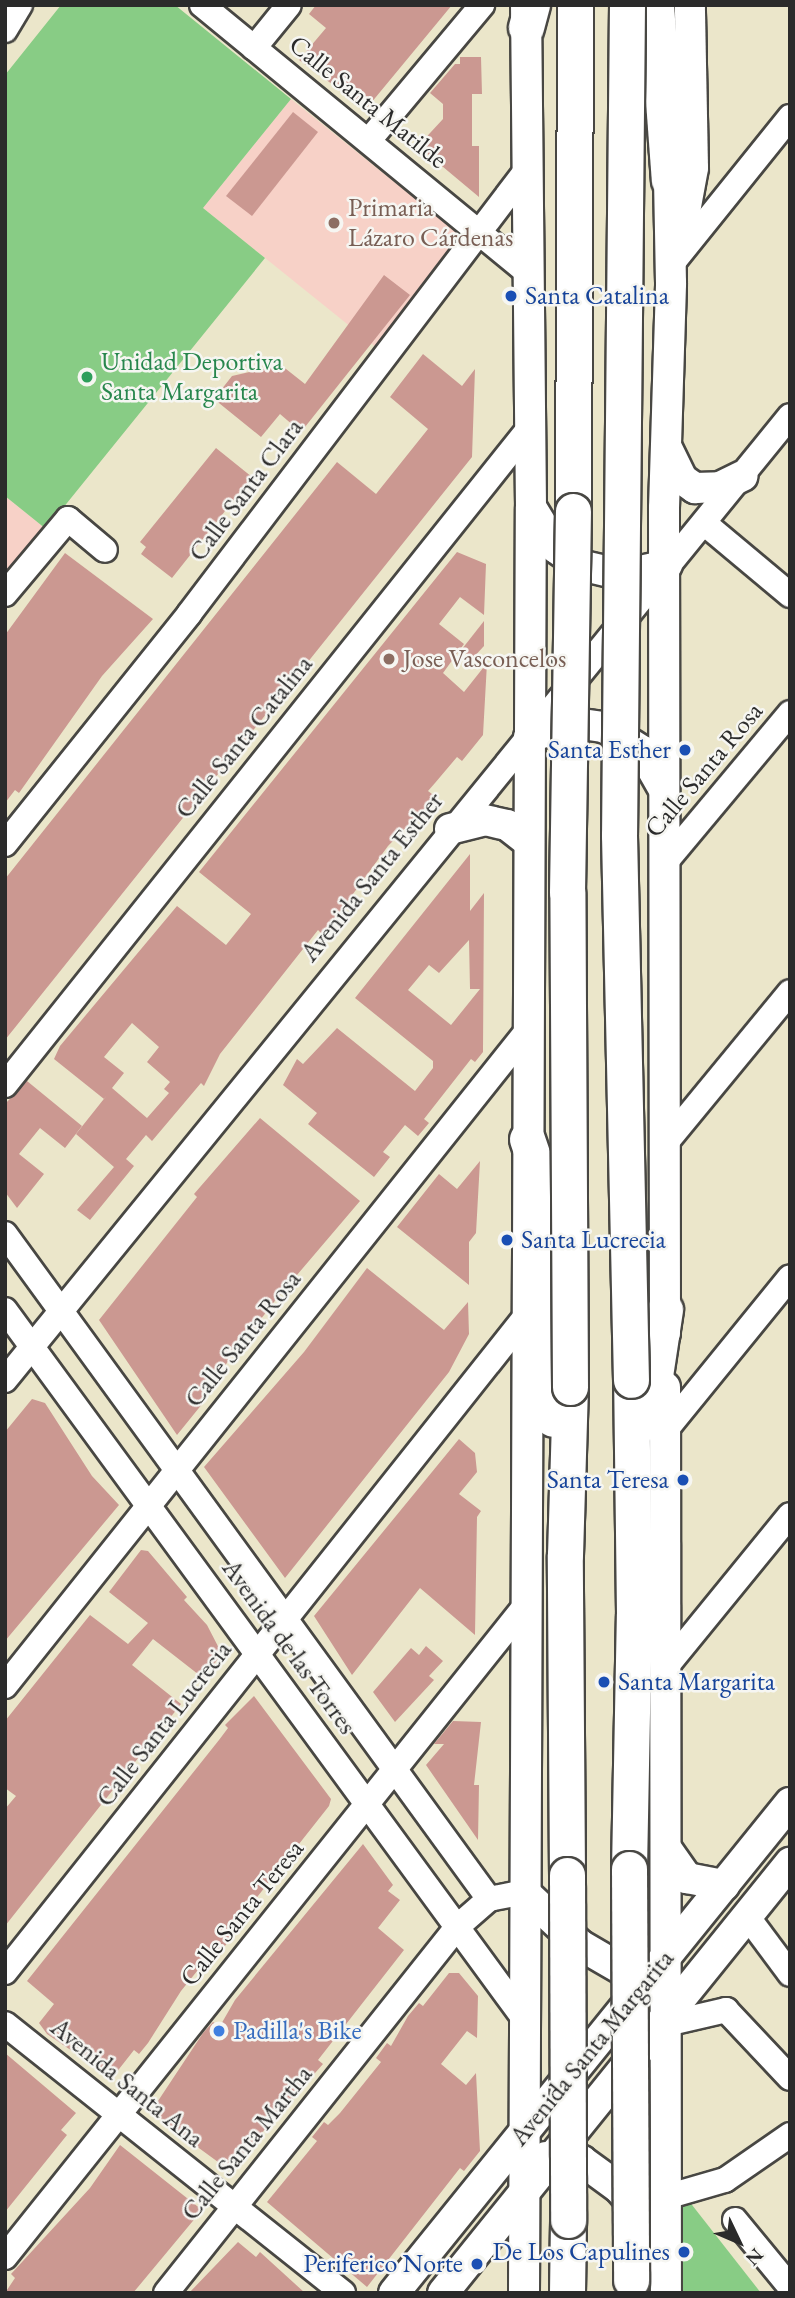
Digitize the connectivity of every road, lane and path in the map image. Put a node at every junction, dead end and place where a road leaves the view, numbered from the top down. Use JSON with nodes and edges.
{"nodes":[{"id":1,"x":20,"y":5,"type":"edge"},
{"id":2,"x":202,"y":5,"type":"edge"},
{"id":3,"x":289,"y":5,"type":"edge"},
{"id":4,"x":482,"y":5,"type":"edge"},
{"id":5,"x":575,"y":5,"type":"edge"},
{"id":6,"x":626,"y":5,"type":"edge"},
{"id":7,"x":656,"y":5,"type":"edge"},
{"id":8,"x":690,"y":5,"type":"edge"},
{"id":9,"x":528,"y":12,"type":"edge"},
{"id":10,"x":5,"y":30,"type":"edge"},
{"id":11,"x":254,"y":48,"type":"junction"},
{"id":12,"x":790,"y":117,"type":"edge"},
{"id":13,"x":370,"y":139,"type":"junction"},
{"id":14,"x":528,"y":168,"type":"junction"},
{"id":15,"x":669,"y":180,"type":"joint"},
{"id":16,"x":480,"y":231,"type":"junction"},
{"id":17,"x":671,"y":265,"type":"junction"},
{"id":18,"x":528,"y":273,"type":"junction"},
{"id":19,"x":790,"y":416,"type":"edge"},
{"id":20,"x":530,"y":427,"type":"junction"},
{"id":21,"x":666,"y":445,"type":"junction"},
{"id":22,"x":743,"y":476,"type":"junction"},
{"id":23,"x":531,"y":507,"type":"junction"},
{"id":24,"x":664,"y":508,"type":"junction"},
{"id":25,"x":704,"y":523,"type":"junction"},
{"id":26,"x":105,"y":550,"type":"dead end"},
{"id":27,"x":562,"y":553,"type":"junction"},
{"id":28,"x":667,"y":565,"type":"junction"},
{"id":29,"x":5,"y":594,"type":"edge"},
{"id":30,"x":790,"y":595,"type":"edge"},
{"id":31,"x":790,"y":713,"type":"edge"},
{"id":32,"x":529,"y":737,"type":"junction"},
{"id":33,"x":636,"y":746,"type":"junction"},
{"id":34,"x":664,"y":790,"type":"junction"},
{"id":35,"x":529,"y":791,"type":"junction"},
{"id":36,"x":450,"y":829,"type":"junction"},
{"id":37,"x":529,"y":842,"type":"junction"},
{"id":38,"x":5,"y":845,"type":"edge"},
{"id":39,"x":663,"y":865,"type":"junction"},
{"id":40,"x":790,"y":992,"type":"edge"},
{"id":41,"x":528,"y":1030,"type":"junction"},
{"id":42,"x":5,"y":1085,"type":"edge"},
{"id":43,"x":527,"y":1139,"type":"junction"},
{"id":44,"x":664,"y":1145,"type":"junction"},
{"id":45,"x":5,"y":1234,"type":"edge"},
{"id":46,"x":790,"y":1277,"type":"edge"},
{"id":47,"x":5,"y":1310,"type":"edge"},
{"id":48,"x":61,"y":1310,"type":"junction"},
{"id":49,"x":665,"y":1310,"type":"junction"},
{"id":50,"x":526,"y":1316,"type":"junction"},
{"id":51,"x":32,"y":1346,"type":"junction"},
{"id":52,"x":5,"y":1380,"type":"edge"},
{"id":53,"x":665,"y":1431,"type":"junction"},
{"id":54,"x":177,"y":1470,"type":"junction"},
{"id":55,"x":149,"y":1506,"type":"junction"},
{"id":56,"x":566,"y":1512,"type":"junction"},
{"id":57,"x":790,"y":1515,"type":"edge"},
{"id":58,"x":525,"y":1606,"type":"junction"},
{"id":59,"x":634,"y":1614,"type":"junction"},
{"id":60,"x":286,"y":1619,"type":"junction"},
{"id":61,"x":257,"y":1654,"type":"junction"},
{"id":62,"x":666,"y":1667,"type":"junction"},
{"id":63,"x":5,"y":1686,"type":"edge"},
{"id":64,"x":395,"y":1769,"type":"junction"},
{"id":65,"x":790,"y":1803,"type":"edge"},
{"id":66,"x":367,"y":1804,"type":"junction"},
{"id":67,"x":666,"y":1848,"type":"junction"},
{"id":68,"x":790,"y":1863,"type":"edge"},
{"id":69,"x":724,"y":1885,"type":"junction"},
{"id":70,"x":524,"y":1892,"type":"junction"},
{"id":71,"x":489,"y":1899,"type":"junction"},
{"id":72,"x":747,"y":1916,"type":"junction"},
{"id":73,"x":457,"y":1927,"type":"junction"},
{"id":74,"x":580,"y":1945,"type":"junction"},
{"id":75,"x":708,"y":1965,"type":"junction"},
{"id":76,"x":661,"y":1970,"type":"junction"},
{"id":77,"x":5,"y":1972,"type":"edge"},
{"id":78,"x":790,"y":1974,"type":"edge"},
{"id":79,"x":525,"y":2020,"type":"junction"},
{"id":80,"x":666,"y":2021,"type":"junction"},
{"id":81,"x":5,"y":2024,"type":"edge"},
{"id":82,"x":790,"y":2078,"type":"edge"},
{"id":83,"x":119,"y":2115,"type":"junction"},
{"id":84,"x":790,"y":2135,"type":"edge"},
{"id":85,"x":535,"y":2149,"type":"junction"},
{"id":86,"x":619,"y":2188,"type":"junction"},
{"id":87,"x":666,"y":2197,"type":"junction"},
{"id":88,"x":526,"y":2201,"type":"junction"},
{"id":89,"x":234,"y":2207,"type":"junction"},
{"id":90,"x":735,"y":2220,"type":"dead end"},
{"id":91,"x":666,"y":2255,"type":"junction"},
{"id":92,"x":5,"y":2257,"type":"edge"},
{"id":93,"x":631,"y":2286,"type":"edge"},
{"id":94,"x":790,"y":2287,"type":"edge"},
{"id":95,"x":166,"y":2293,"type":"edge"},
{"id":96,"x":343,"y":2293,"type":"edge"},
{"id":97,"x":394,"y":2293,"type":"edge"},
{"id":98,"x":443,"y":2293,"type":"edge"},
{"id":99,"x":524,"y":2293,"type":"edge"},
{"id":100,"x":567,"y":2293,"type":"edge"},
{"id":101,"x":666,"y":2293,"type":"edge"}],
"edges":[{"from":1,"to":10,"type":"street"},
{"from":2,"to":11,"type":"street","name":"Calle Santa Matilde"},
{"from":3,"to":11,"type":"street"},
{"from":4,"to":13,"type":"street"},
{"from":5,"to":56,"type":"highway","bridge":true},
{"from":6,"to":59,"type":"highway","bridge":true},
{"from":7,"to":15,"type":"highway"},
{"from":8,"to":17,"type":"main road"},
{"from":9,"to":14,"type":"main road"},
{"from":11,"to":13,"type":"street","name":"Calle Santa Matilde"},
{"from":12,"to":17,"type":"street"},
{"from":13,"to":16,"type":"street","name":"Calle Santa Matilde"},
{"from":14,"to":16,"type":"street","name":"Calle Santa Clara"},
{"from":14,"to":18,"type":"main road"},
{"from":15,"to":17,"type":"main road"},
{"from":16,"to":18,"type":"street","name":"Calle Santa Matilde"},
{"from":16,"to":38,"type":"street","name":"Calle Santa Clara"},
{"from":17,"to":21,"type":"main road"},
{"from":18,"to":20,"type":"main road"},
{"from":19,"to":22,"type":"street","name":"Avenida Santa Esther"},
{"from":20,"to":23,"type":"main road"},
{"from":20,"to":42,"type":"street","name":"Calle Santa Catalina"},
{"from":21,"to":22,"type":"main road"},
{"from":21,"to":24,"type":"main road"},
{"from":22,"to":25,"type":"street","name":"Avenida Santa Esther"},
{"from":23,"to":27,"type":"main road"},
{"from":23,"to":32,"type":"main road"},
{"from":24,"to":27,"type":"main road"},
{"from":24,"to":28,"type":"main road"},
{"from":25,"to":28,"type":"street","name":"Avenida Santa Esther"},
{"from":25,"to":30,"type":"street"},
{"from":26,"to":29,"type":"street"},
{"from":27,"to":28,"type":"main road"},
{"from":28,"to":32,"type":"street","name":"Avenida Santa Esther"},
{"from":28,"to":34,"type":"main road"},
{"from":31,"to":39,"type":"street","name":"Calle Santa Rosa"},
{"from":32,"to":33,"type":"main road"},
{"from":32,"to":35,"type":"main road"},
{"from":32,"to":36,"type":"street","name":"Avenida Santa Esther"},
{"from":33,"to":34,"type":"main road"},
{"from":33,"to":35,"type":"main road"},
{"from":34,"to":39,"type":"main road"},
{"from":35,"to":37,"type":"main road"},
{"from":36,"to":37,"type":"main road"},
{"from":36,"to":48,"type":"street","name":"Avenida Santa Esther"},
{"from":37,"to":41,"type":"main road"},
{"from":39,"to":44,"type":"main road"},
{"from":40,"to":44,"type":"street"},
{"from":41,"to":43,"type":"main road"},
{"from":41,"to":54,"type":"street","name":"Calle Santa Rosa"},
{"from":43,"to":50,"type":"main road"},
{"from":43,"to":56,"type":"highway"},
{"from":44,"to":49,"type":"main road"},
{"from":45,"to":48,"type":"street","name":"Avenida de las Torres"},
{"from":46,"to":53,"type":"street"},
{"from":47,"to":51,"type":"street","name":"Avenida de las Torres"},
{"from":48,"to":51,"type":"street","name":"Avenida Santa Esther"},
{"from":48,"to":54,"type":"street","name":"Avenida de las Torres"},
{"from":49,"to":53,"type":"main road"},
{"from":49,"to":59,"type":"highway"},
{"from":50,"to":58,"type":"main road"},
{"from":50,"to":60,"type":"street","name":"Calle Santa Lucrecia"},
{"from":51,"to":52,"type":"street","name":"Avenida Santa Esther"},
{"from":51,"to":55,"type":"street","name":"Avenida de las Torres"},
{"from":53,"to":62,"type":"main road"},
{"from":54,"to":55,"type":"street","name":"Calle Santa Rosa"},
{"from":54,"to":60,"type":"street","name":"Avenida de las Torres"},
{"from":55,"to":61,"type":"street","name":"Avenida de las Torres"},
{"from":55,"to":63,"type":"street","name":"Calle Santa Rosa"},
{"from":56,"to":100,"type":"highway","bridge":true},
{"from":57,"to":62,"type":"street"},
{"from":58,"to":64,"type":"street","name":"Calle Santa Teresa"},
{"from":58,"to":70,"type":"main road"},
{"from":59,"to":93,"type":"highway","bridge":true},
{"from":60,"to":61,"type":"street","name":"Calle Santa Lucrecia"},
{"from":60,"to":64,"type":"street","name":"Avenida de las Torres"},
{"from":61,"to":66,"type":"street","name":"Avenida de las Torres"},
{"from":61,"to":77,"type":"street","name":"Calle Santa Lucrecia"},
{"from":62,"to":67,"type":"main road"},
{"from":64,"to":66,"type":"street","name":"Calle Santa Teresa"},
{"from":64,"to":71,"type":"street","name":"Avenida de las Torres"},
{"from":65,"to":69,"type":"main road","name":"Avenida Santa Margarita"},
{"from":66,"to":73,"type":"street","name":"Avenida de las Torres"},
{"from":66,"to":83,"type":"street","name":"Calle Santa Teresa"},
{"from":67,"to":69,"type":"main road"},
{"from":67,"to":74,"type":"main road"},
{"from":67,"to":76,"type":"main road"},
{"from":68,"to":72,"type":"main road","name":"Avenida Santa Margarita"},
{"from":69,"to":76,"type":"main road","name":"Avenida Santa Margarita"},
{"from":70,"to":71,"type":"street","name":"Calle Santa Martha"},
{"from":70,"to":74,"type":"main road"},
{"from":70,"to":79,"type":"main road"},
{"from":71,"to":73,"type":"street","name":"Calle Santa Martha"},
{"from":72,"to":75,"type":"main road","name":"Avenida Santa Margarita"},
{"from":72,"to":78,"type":"street"},
{"from":73,"to":79,"type":"street","name":"Avenida de las Torres"},
{"from":73,"to":89,"type":"street","name":"Calle Santa Martha"},
{"from":74,"to":76,"type":"main road"},
{"from":75,"to":76,"type":"main road"},
{"from":75,"to":80,"type":"main road","name":"Avenida Santa Margarita"},
{"from":76,"to":80,"type":"main road"},
{"from":76,"to":85,"type":"main road","name":"Avenida Santa Margarita"},
{"from":79,"to":85,"type":"main road"},
{"from":80,"to":82,"type":"street"},
{"from":80,"to":85,"type":"main road","name":"Avenida Santa Margarita"},
{"from":80,"to":87,"type":"main road"},
{"from":81,"to":83,"type":"street","name":"Avenida Santa Ana"},
{"from":83,"to":89,"type":"street","name":"Avenida Santa Ana"},
{"from":83,"to":92,"type":"street","name":"Calle Santa Teresa"},
{"from":84,"to":87,"type":"street"},
{"from":85,"to":86,"type":"main road"},
{"from":85,"to":88,"type":"main road","name":"Avenida Santa Margarita"},
{"from":85,"to":97,"type":"main road","name":"Avenida Santa Margarita"},
{"from":86,"to":88,"type":"main road"},
{"from":86,"to":91,"type":"main road"},
{"from":87,"to":91,"type":"main road"},
{"from":88,"to":98,"type":"main road","name":"Avenida Santa Margarita"},
{"from":88,"to":99,"type":"main road"},
{"from":89,"to":95,"type":"street","name":"Calle Santa Martha"},
{"from":89,"to":96,"type":"street","name":"Avenida Santa Ana"},
{"from":90,"to":94,"type":"street"},
{"from":91,"to":101,"type":"main road"}]}
